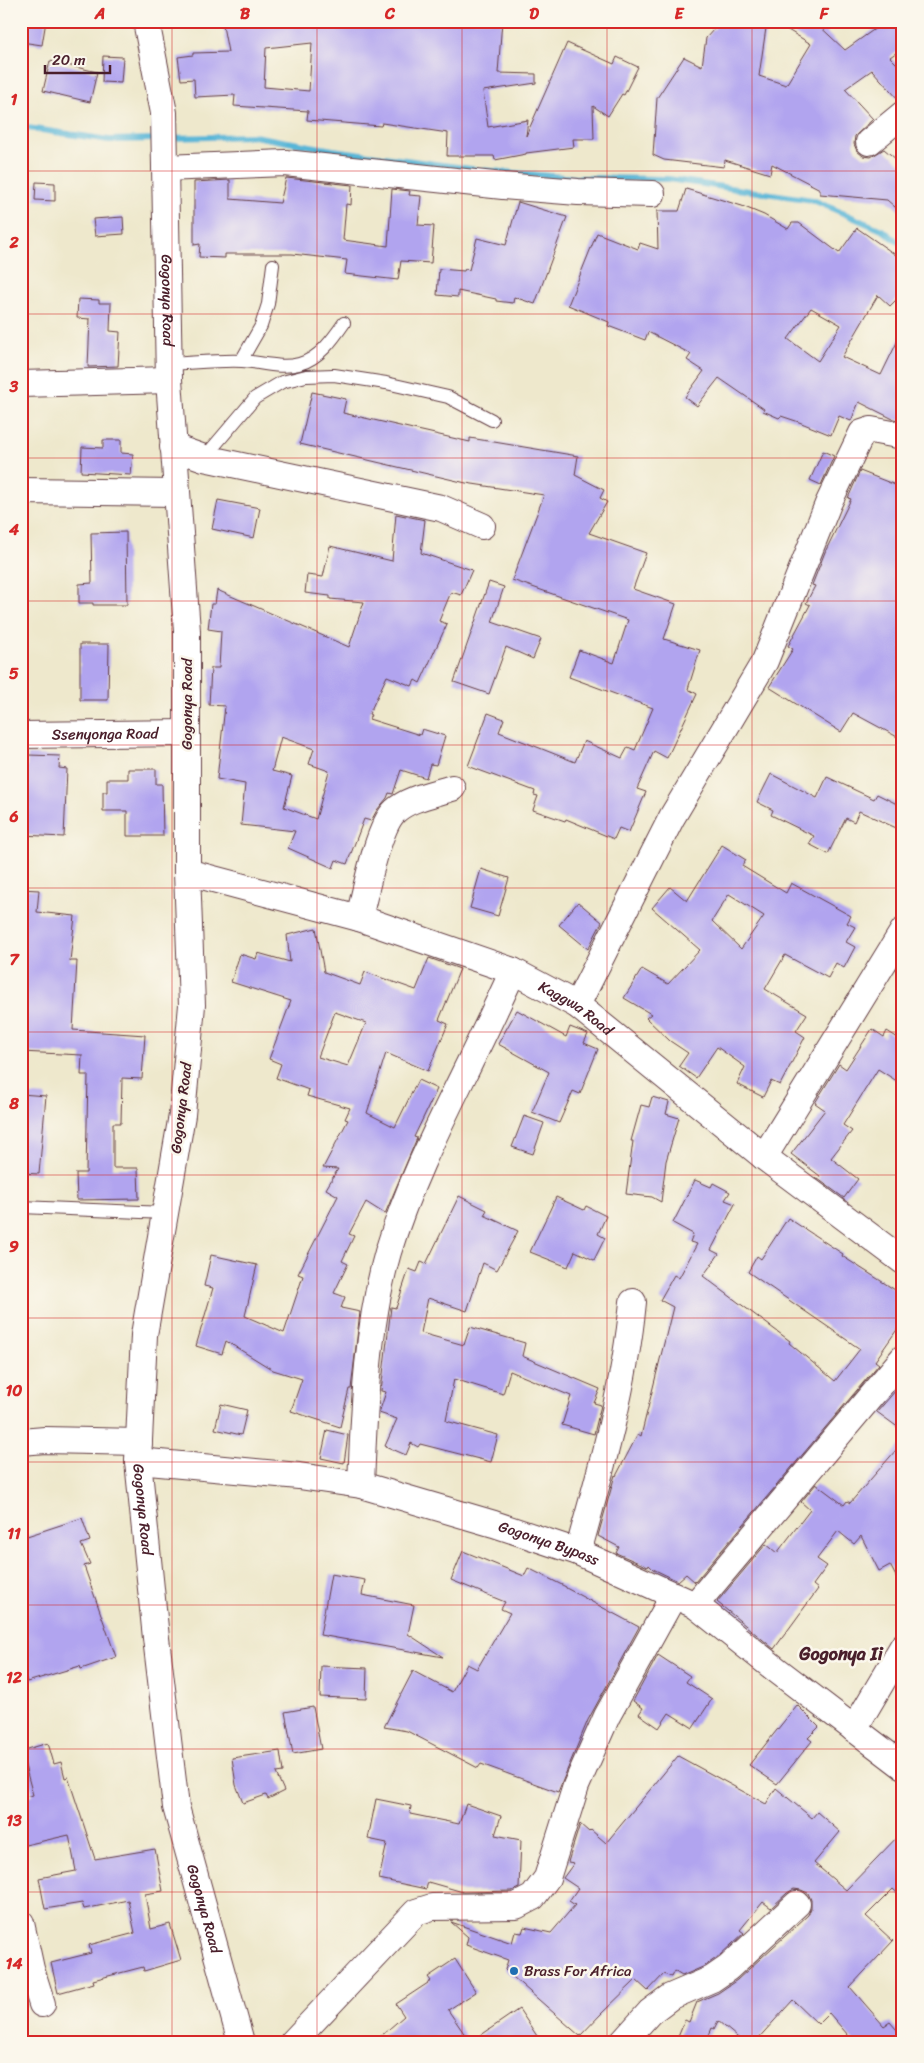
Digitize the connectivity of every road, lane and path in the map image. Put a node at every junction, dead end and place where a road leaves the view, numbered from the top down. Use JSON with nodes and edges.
{"nodes":[{"id":1,"x":146,"y":21,"type":"edge"},
{"id":2,"x":903,"y":114,"type":"edge"},
{"id":3,"x":869,"y":142,"type":"dead end"},
{"id":4,"x":164,"y":165,"type":"junction"},
{"id":5,"x":652,"y":194,"type":"dead end"},
{"id":6,"x":273,"y":265,"type":"dead end"},
{"id":7,"x":344,"y":323,"type":"dead end"},
{"id":8,"x":240,"y":361,"type":"junction"},
{"id":9,"x":169,"y":372,"type":"junction"},
{"id":10,"x":21,"y":384,"type":"edge"},
{"id":11,"x":492,"y":420,"type":"dead end"},
{"id":12,"x":903,"y":436,"type":"edge"},
{"id":13,"x":173,"y":446,"type":"junction"},
{"id":14,"x":204,"y":458,"type":"junction"},
{"id":15,"x":21,"y":490,"type":"edge"},
{"id":16,"x":176,"y":493,"type":"junction"},
{"id":17,"x":482,"y":526,"type":"dead end"},
{"id":18,"x":187,"y":733,"type":"junction"},
{"id":19,"x":21,"y":735,"type":"edge"},
{"id":20,"x":452,"y":788,"type":"dead end"},
{"id":21,"x":187,"y":872,"type":"junction"},
{"id":22,"x":359,"y":918,"type":"junction"},
{"id":23,"x":903,"y":930,"type":"edge"},
{"id":24,"x":513,"y":971,"type":"junction"},
{"id":25,"x":577,"y":1005,"type":"junction"},
{"id":26,"x":764,"y":1157,"type":"junction"},
{"id":27,"x":21,"y":1207,"type":"edge"},
{"id":28,"x":165,"y":1213,"type":"junction"},
{"id":29,"x":903,"y":1261,"type":"edge"},
{"id":30,"x":633,"y":1302,"type":"dead end"},
{"id":31,"x":903,"y":1358,"type":"edge"},
{"id":32,"x":21,"y":1442,"type":"edge"},
{"id":33,"x":139,"y":1452,"type":"junction"},
{"id":34,"x":361,"y":1485,"type":"junction"},
{"id":35,"x":578,"y":1552,"type":"junction"},
{"id":36,"x":685,"y":1600,"type":"junction"},
{"id":37,"x":903,"y":1646,"type":"edge"},
{"id":38,"x":854,"y":1729,"type":"junction"},
{"id":39,"x":903,"y":1766,"type":"edge"},
{"id":40,"x":797,"y":1904,"type":"dead end"},
{"id":41,"x":21,"y":1924,"type":"edge"},
{"id":42,"x":42,"y":2004,"type":"dead end"},
{"id":43,"x":241,"y":2042,"type":"edge"},
{"id":44,"x":293,"y":2042,"type":"edge"},
{"id":45,"x":623,"y":2042,"type":"edge"}],
"edges":[{"from":1,"to":4,"type":"street","name":"Gogonya Road"},
{"from":2,"to":3,"type":"street"},
{"from":4,"to":5,"type":"street"},
{"from":4,"to":9,"type":"street","name":"Gogonya Road"},
{"from":6,"to":8,"type":"lane"},
{"from":7,"to":8,"type":"lane"},
{"from":8,"to":9,"type":"lane"},
{"from":9,"to":10,"type":"street"},
{"from":9,"to":13,"type":"street","name":"Gogonya Road"},
{"from":11,"to":14,"type":"lane"},
{"from":12,"to":25,"type":"street"},
{"from":13,"to":14,"type":"street"},
{"from":13,"to":16,"type":"street","name":"Gogonya Road"},
{"from":14,"to":17,"type":"street"},
{"from":15,"to":16,"type":"street"},
{"from":16,"to":18,"type":"street","name":"Gogonya Road"},
{"from":18,"to":19,"type":"street","name":"Ssenyonga Road"},
{"from":18,"to":21,"type":"street","name":"Gogonya Road"},
{"from":20,"to":22,"type":"street"},
{"from":21,"to":22,"type":"street","name":"Kaggwa Road"},
{"from":21,"to":28,"type":"street","name":"Gogonya Road"},
{"from":22,"to":24,"type":"street","name":"Kaggwa Road"},
{"from":23,"to":26,"type":"street"},
{"from":24,"to":25,"type":"street","name":"Kaggwa Road"},
{"from":24,"to":34,"type":"street"},
{"from":25,"to":26,"type":"street","name":"Kaggwa Road"},
{"from":26,"to":29,"type":"street","name":"Kaggwa Road"},
{"from":27,"to":28,"type":"lane"},
{"from":28,"to":33,"type":"street","name":"Gogonya Road"},
{"from":30,"to":35,"type":"street"},
{"from":31,"to":36,"type":"street"},
{"from":32,"to":33,"type":"street","name":"Gogonya Bypass"},
{"from":33,"to":34,"type":"street","name":"Gogonya Bypass"},
{"from":33,"to":43,"type":"street","name":"Gogonya Road"},
{"from":34,"to":35,"type":"street","name":"Gogonya Bypass"},
{"from":35,"to":36,"type":"street","name":"Gogonya Bypass"},
{"from":36,"to":38,"type":"street","name":"Gogonya Bypass"},
{"from":36,"to":44,"type":"street"},
{"from":37,"to":38,"type":"street"},
{"from":38,"to":39,"type":"street","name":"Gogonya Bypass"},
{"from":40,"to":45,"type":"street"},
{"from":41,"to":42,"type":"street"}]}
